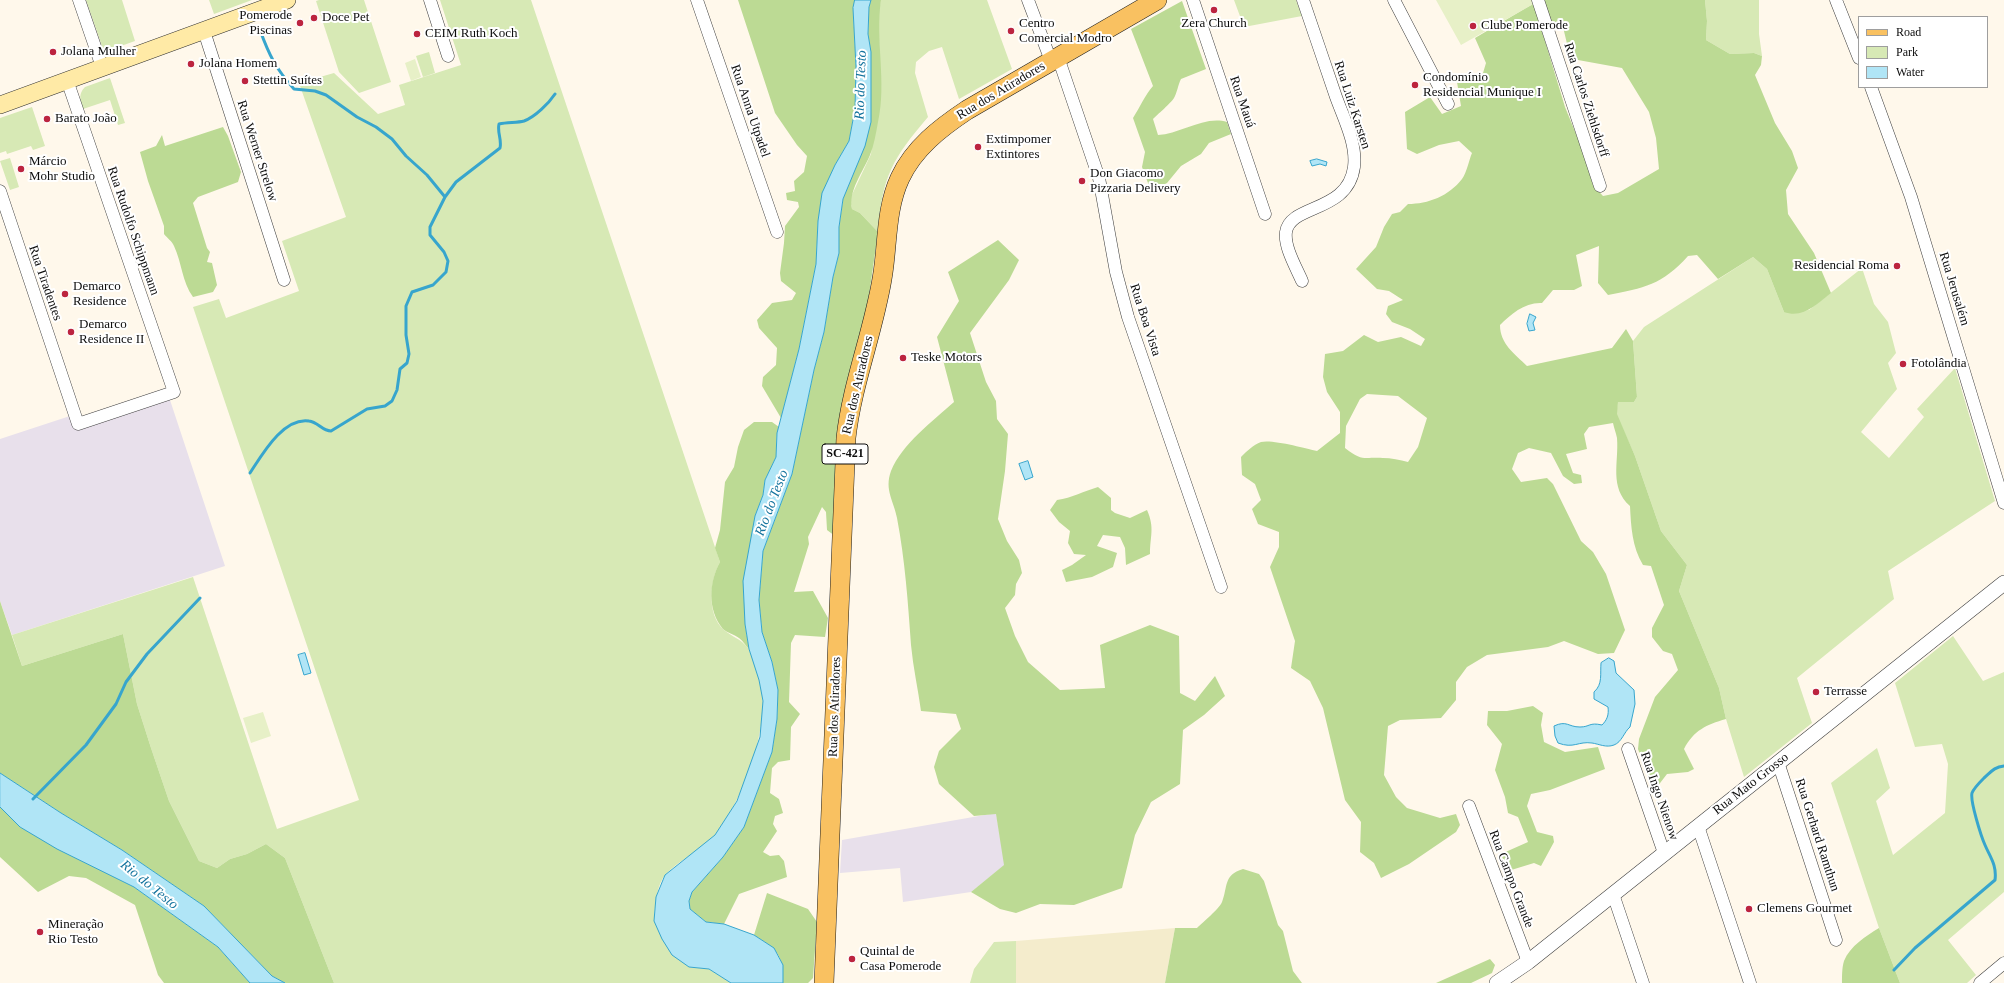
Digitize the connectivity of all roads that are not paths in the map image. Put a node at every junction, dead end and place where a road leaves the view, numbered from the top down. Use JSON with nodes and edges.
{"nodes":[{"id":1,"x":79,"y":0,"type":"edge"},
{"id":2,"x":285,"y":0,"type":"edge"},
{"id":3,"x":430,"y":0,"type":"edge"},
{"id":4,"x":697,"y":0,"type":"edge"},
{"id":5,"x":1028,"y":0,"type":"edge"},
{"id":6,"x":1157,"y":0,"type":"edge"},
{"id":7,"x":1193,"y":0,"type":"edge"},
{"id":8,"x":1303,"y":0,"type":"edge"},
{"id":9,"x":1394,"y":0,"type":"edge"},
{"id":10,"x":1538,"y":0,"type":"edge"},
{"id":11,"x":1836,"y":0,"type":"edge"},
{"id":12,"x":204,"y":31,"type":"junction"},
{"id":13,"x":1858,"y":55,"type":"edge"},
{"id":14,"x":448,"y":56,"type":"dead end"},
{"id":15,"x":1055,"y":59,"type":"junction"},
{"id":16,"x":102,"y":67,"type":"junction"},
{"id":17,"x":67,"y":80,"type":"junction"},
{"id":18,"x":1871,"y":88,"type":"edge"},
{"id":19,"x":1448,"y":104,"type":"dead end"},
{"id":20,"x":0,"y":105,"type":"edge"},
{"id":21,"x":1600,"y":186,"type":"dead end"},
{"id":22,"x":0,"y":191,"type":"edge"},
{"id":23,"x":1265,"y":214,"type":"dead end"},
{"id":24,"x":777,"y":232,"type":"dead end"},
{"id":25,"x":284,"y":280,"type":"dead end"},
{"id":26,"x":1302,"y":281,"type":"dead end"},
{"id":27,"x":174,"y":392,"type":"joint"},
{"id":28,"x":2004,"y":503,"type":"edge"},
{"id":29,"x":2004,"y":583,"type":"edge"},
{"id":30,"x":1222,"y":587,"type":"dead end"},
{"id":31,"x":1628,"y":749,"type":"dead end"},
{"id":32,"x":1778,"y":762,"type":"junction"},
{"id":33,"x":1468,"y":806,"type":"dead end"},
{"id":34,"x":1698,"y":826,"type":"junction"},
{"id":35,"x":1664,"y":853,"type":"junction"},
{"id":36,"x":1613,"y":894,"type":"junction"},
{"id":37,"x":1836,"y":940,"type":"dead end"},
{"id":38,"x":1528,"y":962,"type":"junction"},
{"id":39,"x":2004,"y":963,"type":"edge"},
{"id":40,"x":824,"y":983,"type":"edge"},
{"id":41,"x":1497,"y":983,"type":"edge"},
{"id":42,"x":1643,"y":983,"type":"edge"},
{"id":43,"x":1750,"y":983,"type":"edge"},
{"id":44,"x":1980,"y":983,"type":"edge"}],
"edges":[{"from":1,"to":16,"type":"street"},
{"from":2,"to":12,"type":"main road"},
{"from":3,"to":14,"type":"street"},
{"from":4,"to":24,"type":"street","name":"Rua Anna Utpadel"},
{"from":5,"to":15,"type":"street","name":"Rua Boa Vista"},
{"from":6,"to":15,"type":"main road","name":"Rua dos Atiradores","number":"SC-421"},
{"from":7,"to":23,"type":"street","name":"Rua Mauá"},
{"from":8,"to":26,"type":"street","name":"Rua Luiz Karsten"},
{"from":9,"to":19,"type":"street"},
{"from":10,"to":21,"type":"street","name":"Rua Carlos Ziehlsdorff"},
{"from":11,"to":13,"type":"street"},
{"from":12,"to":16,"type":"main road"},
{"from":12,"to":25,"type":"street","name":"Rua Werner Strelow"},
{"from":15,"to":30,"type":"street","name":"Rua Boa Vista"},
{"from":15,"to":40,"type":"main road","name":"Rua dos Atiradores","number":"SC-421"},
{"from":16,"to":17,"type":"main road"},
{"from":17,"to":20,"type":"main road"},
{"from":17,"to":27,"type":"street","name":"Rua Rudolfo Schippmann"},
{"from":18,"to":28,"type":"street","name":"Rua Jerusalém"},
{"from":22,"to":27,"type":"street","name":"Rua Tiradentes"},
{"from":29,"to":32,"type":"street","name":"Rua Mato Grosso"},
{"from":31,"to":35,"type":"street","name":"Rua Ingo Nienow"},
{"from":32,"to":34,"type":"street","name":"Rua Mato Grosso"},
{"from":32,"to":37,"type":"street","name":"Rua Gerhard Ramthun"},
{"from":33,"to":38,"type":"street","name":"Rua Campo Grande"},
{"from":34,"to":35,"type":"street","name":"Rua Mato Grosso"},
{"from":34,"to":43,"type":"street"},
{"from":35,"to":36,"type":"street","name":"Rua Mato Grosso"},
{"from":36,"to":38,"type":"street","name":"Rua Mato Grosso"},
{"from":36,"to":42,"type":"street"},
{"from":38,"to":41,"type":"street","name":"Rua Mato Grosso"},
{"from":39,"to":44,"type":"street"}]}
